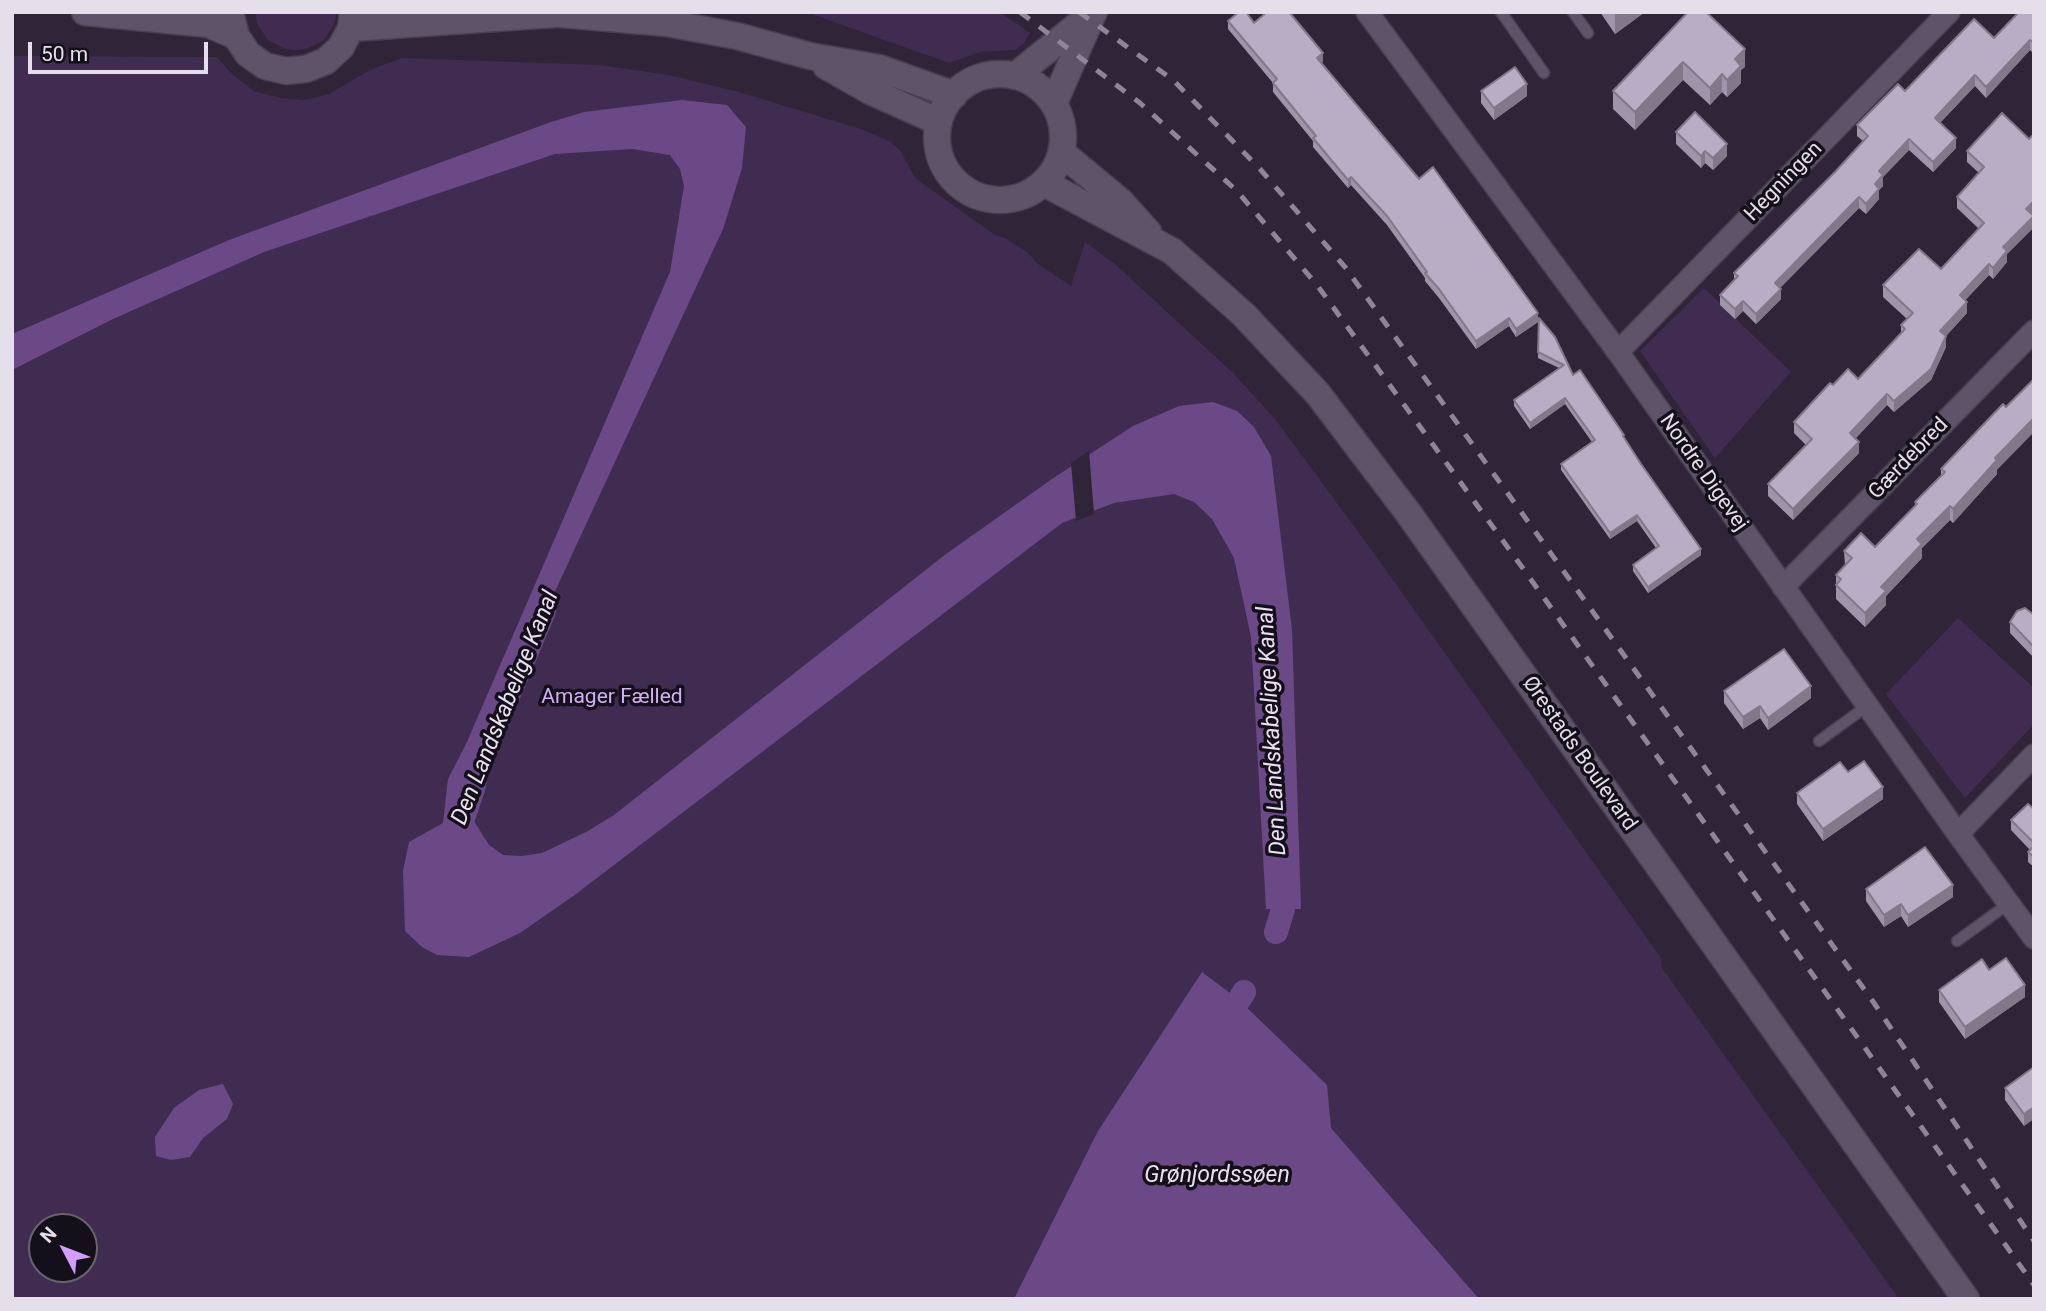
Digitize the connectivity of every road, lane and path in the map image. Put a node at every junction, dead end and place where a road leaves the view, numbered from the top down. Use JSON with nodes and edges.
{"nodes":[{"id":1,"x":85,"y":12,"type":"edge"},
{"id":2,"x":1502,"y":12,"type":"edge"},
{"id":3,"x":1573,"y":12,"type":"edge"},
{"id":4,"x":1950,"y":12,"type":"edge"},
{"id":5,"x":545,"y":13,"type":"edge"},
{"id":6,"x":1093,"y":13,"type":"edge"},
{"id":7,"x":1374,"y":15,"type":"edge"},
{"id":8,"x":671,"y":18,"type":"edge"},
{"id":9,"x":352,"y":20,"type":"edge"},
{"id":10,"x":233,"y":24,"type":"edge"},
{"id":11,"x":1588,"y":33,"type":"dead end"},
{"id":12,"x":810,"y":56,"type":"junction"},
{"id":13,"x":1544,"y":73,"type":"dead end"},
{"id":14,"x":1015,"y":76,"type":"junction"},
{"id":15,"x":954,"y":94,"type":"junction"},
{"id":16,"x":1054,"y":103,"type":"junction"},
{"id":17,"x":939,"y":122,"type":"junction"},
{"id":18,"x":1062,"y":153,"type":"junction"},
{"id":19,"x":1044,"y":183,"type":"junction"},
{"id":20,"x":1155,"y":240,"type":"junction"},
{"id":21,"x":2034,"y":331,"type":"edge"},
{"id":22,"x":1618,"y":352,"type":"junction"},
{"id":23,"x":1783,"y":587,"type":"junction"},
{"id":24,"x":1867,"y":706,"type":"junction"},
{"id":25,"x":1819,"y":741,"type":"dead end"},
{"id":26,"x":2034,"y":755,"type":"edge"},
{"id":27,"x":1958,"y":834,"type":"junction"},
{"id":28,"x":2008,"y":904,"type":"junction"},
{"id":29,"x":2034,"y":938,"type":"edge"},
{"id":30,"x":1957,"y":941,"type":"dead end"},
{"id":31,"x":1966,"y":1299,"type":"edge"}],
"edges":[{"from":1,"to":10,"type":"street"},
{"from":2,"to":13,"type":"lane"},
{"from":3,"to":11,"type":"lane"},
{"from":4,"to":22,"type":"street","name":"Hegningen"},
{"from":5,"to":8,"type":"street"},
{"from":5,"to":9,"type":"street"},
{"from":6,"to":14,"type":"street"},
{"from":6,"to":16,"type":"street"},
{"from":7,"to":22,"type":"street","name":"Nordre Digevej"},
{"from":8,"to":12,"type":"street"},
{"from":9,"to":10,"type":"street"},
{"from":12,"to":15,"type":"street"},
{"from":12,"to":17,"type":"street"},
{"from":14,"to":15,"type":"street"},
{"from":14,"to":16,"type":"street"},
{"from":15,"to":17,"type":"street"},
{"from":16,"to":18,"type":"street"},
{"from":17,"to":19,"type":"street"},
{"from":18,"to":19,"type":"street"},
{"from":18,"to":20,"type":"street","name":"Ørestads Boulevard"},
{"from":19,"to":20,"type":"street","name":"Ørestads Boulevard"},
{"from":20,"to":31,"type":"street","name":"Ørestads Boulevard"},
{"from":21,"to":23,"type":"street","name":"Gærdebred"},
{"from":22,"to":23,"type":"street","name":"Nordre Digevej"},
{"from":23,"to":24,"type":"street","name":"Nordre Digevej"},
{"from":24,"to":25,"type":"lane"},
{"from":24,"to":27,"type":"street","name":"Nordre Digevej"},
{"from":26,"to":27,"type":"street"},
{"from":27,"to":28,"type":"street","name":"Nordre Digevej"},
{"from":28,"to":29,"type":"street","name":"Nordre Digevej"},
{"from":28,"to":30,"type":"lane"}]}
